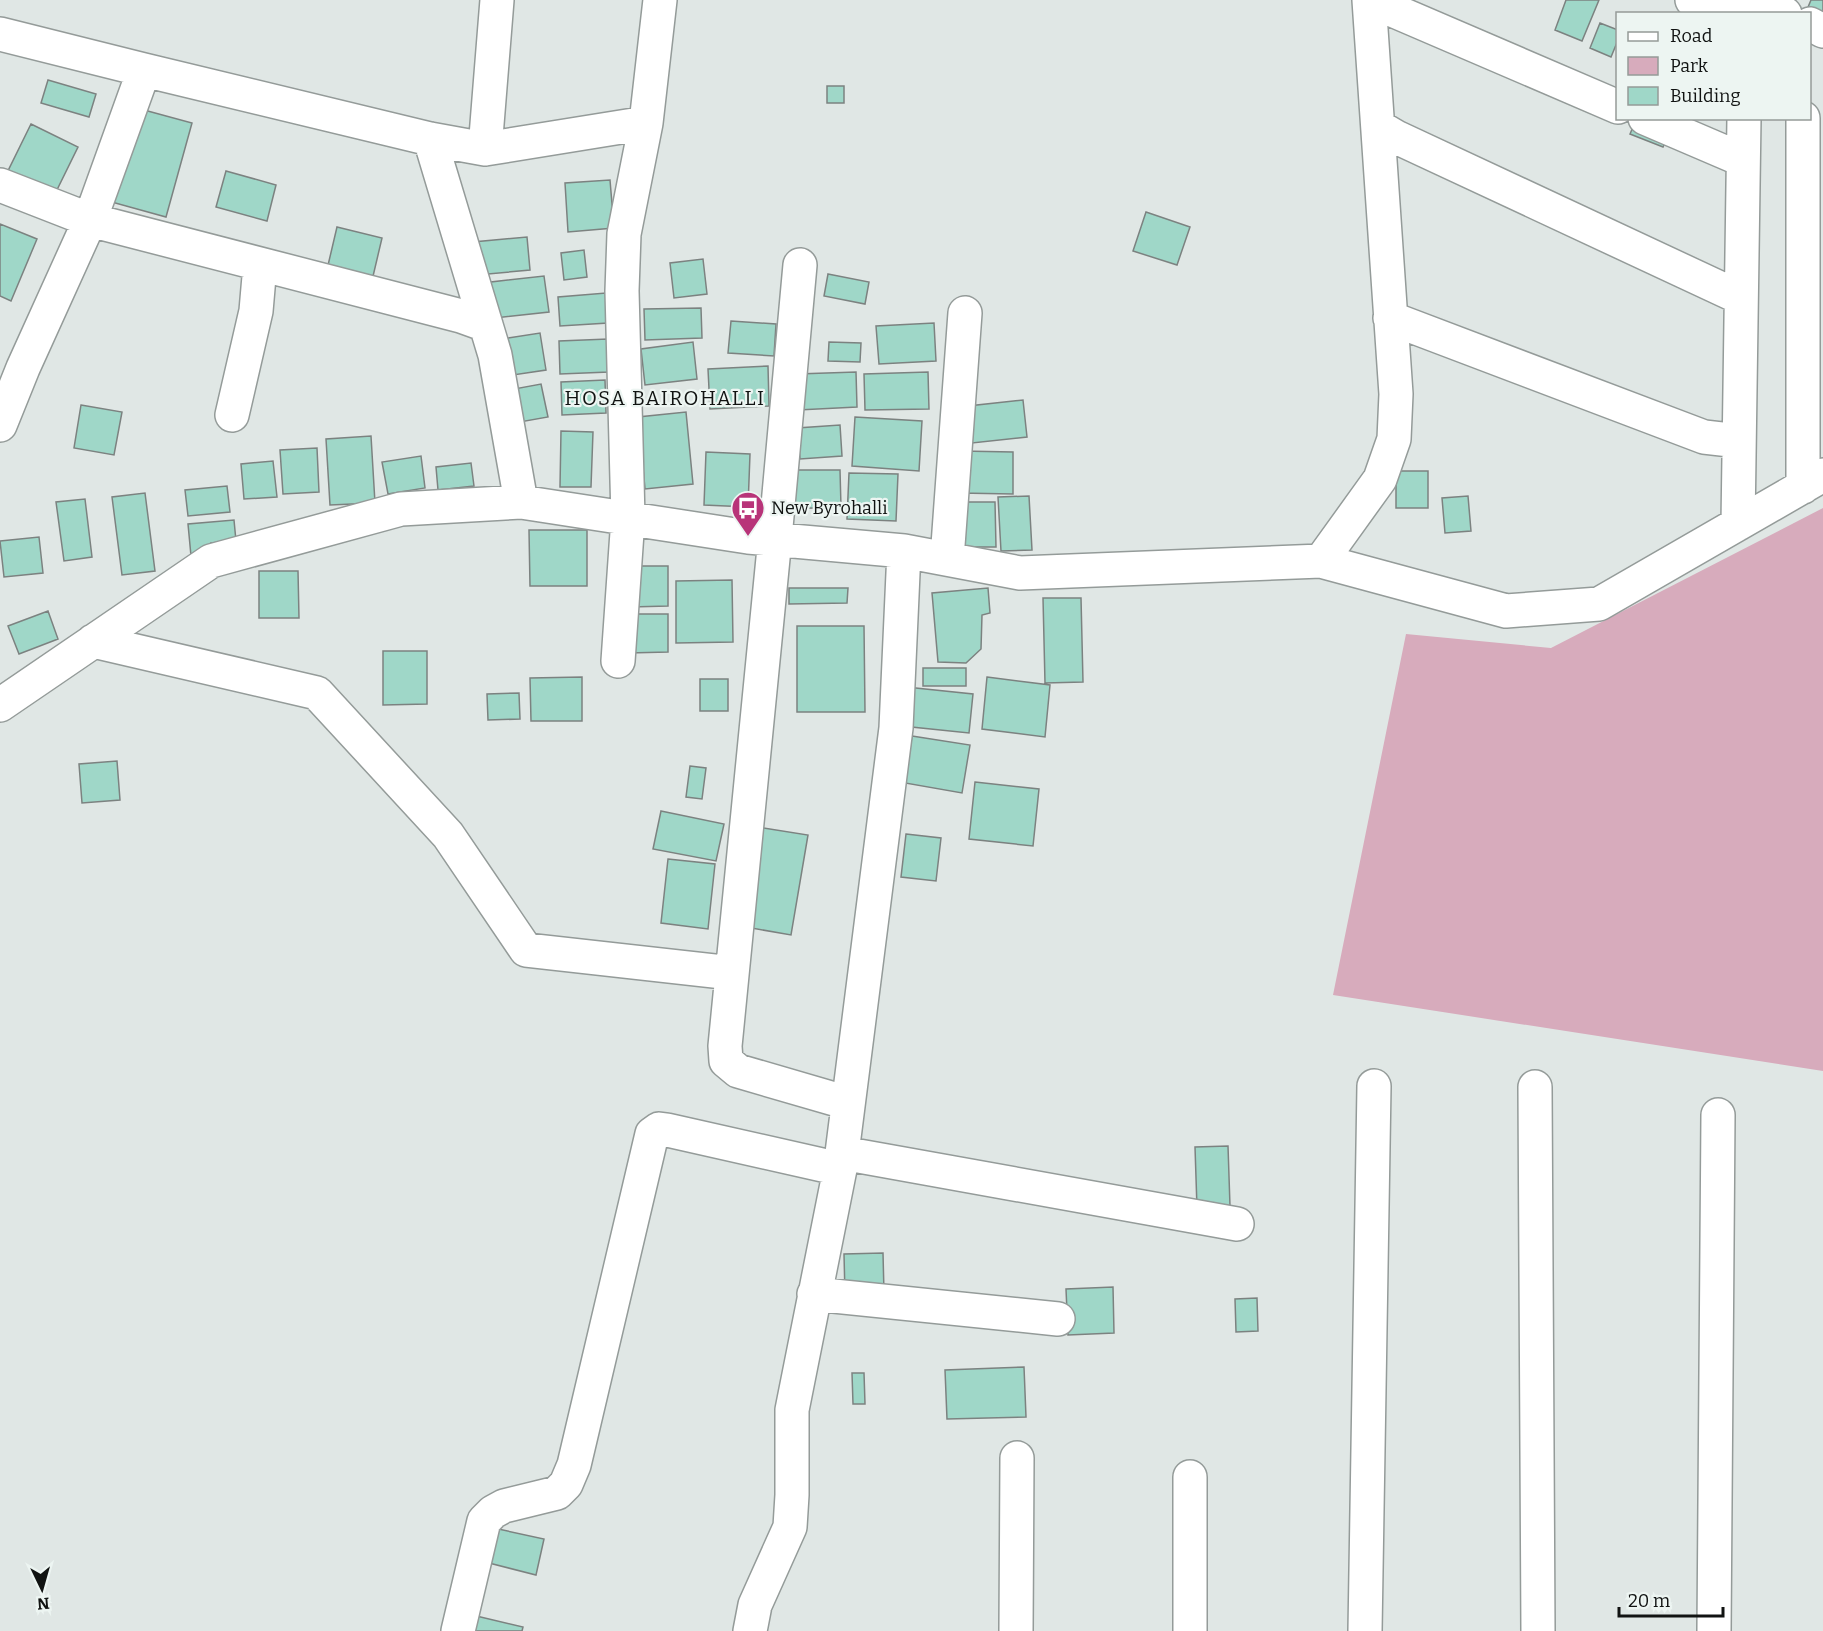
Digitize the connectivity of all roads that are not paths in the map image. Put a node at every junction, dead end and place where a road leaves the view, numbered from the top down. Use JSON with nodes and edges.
{"nodes":[{"id":1,"x":497,"y":0,"type":"edge"},
{"id":2,"x":660,"y":0,"type":"edge"},
{"id":3,"x":1369,"y":0,"type":"edge"},
{"id":4,"x":1692,"y":0,"type":"edge"},
{"id":5,"x":1746,"y":0,"type":"edge"},
{"id":6,"x":1719,"y":12,"type":"edge"},
{"id":7,"x":1779,"y":12,"type":"edge"},
{"id":8,"x":0,"y":34,"type":"edge"},
{"id":9,"x":144,"y":70,"type":"junction"},
{"id":10,"x":1616,"y":106,"type":"edge"},
{"id":11,"x":1650,"y":120,"type":"edge"},
{"id":12,"x":1744,"y":120,"type":"edge"},
{"id":13,"x":1803,"y":120,"type":"edge"},
{"id":14,"x":646,"y":123,"type":"junction"},
{"id":15,"x":1378,"y":127,"type":"junction"},
{"id":16,"x":430,"y":139,"type":"junction"},
{"id":17,"x":484,"y":149,"type":"junction"},
{"id":18,"x":1743,"y":160,"type":"junction"},
{"id":19,"x":0,"y":185,"type":"edge"},
{"id":20,"x":1813,"y":189,"type":"edge"},
{"id":21,"x":90,"y":220,"type":"junction"},
{"id":22,"x":260,"y":265,"type":"junction"},
{"id":23,"x":800,"y":265,"type":"dead end"},
{"id":24,"x":1741,"y":298,"type":"junction"},
{"id":25,"x":965,"y":314,"type":"dead end"},
{"id":26,"x":1390,"y":318,"type":"junction"},
{"id":27,"x":486,"y":325,"type":"junction"},
{"id":28,"x":12,"y":364,"type":"edge"},
{"id":29,"x":232,"y":415,"type":"dead end"},
{"id":30,"x":0,"y":426,"type":"edge"},
{"id":31,"x":1739,"y":441,"type":"junction"},
{"id":32,"x":1813,"y":481,"type":"edge"},
{"id":33,"x":521,"y":502,"type":"junction"},
{"id":34,"x":628,"y":518,"type":"junction"},
{"id":35,"x":1738,"y":524,"type":"junction"},
{"id":36,"x":775,"y":538,"type":"junction"},
{"id":37,"x":904,"y":552,"type":"junction"},
{"id":38,"x":947,"y":559,"type":"junction"},
{"id":39,"x":1321,"y":561,"type":"junction"},
{"id":40,"x":93,"y":641,"type":"junction"},
{"id":41,"x":618,"y":661,"type":"dead end"},
{"id":42,"x":0,"y":705,"type":"edge"},
{"id":43,"x":732,"y":973,"type":"junction"},
{"id":44,"x":1374,"y":1086,"type":"dead end"},
{"id":45,"x":1535,"y":1087,"type":"dead end"},
{"id":46,"x":848,"y":1103,"type":"junction"},
{"id":47,"x":1718,"y":1114,"type":"dead end"},
{"id":48,"x":841,"y":1161,"type":"junction"},
{"id":49,"x":1237,"y":1224,"type":"dead end"},
{"id":50,"x":814,"y":1294,"type":"junction"},
{"id":51,"x":1058,"y":1319,"type":"dead end"},
{"id":52,"x":1017,"y":1458,"type":"dead end"},
{"id":53,"x":1190,"y":1477,"type":"dead end"},
{"id":54,"x":458,"y":1631,"type":"edge"},
{"id":55,"x":750,"y":1631,"type":"edge"},
{"id":56,"x":1016,"y":1631,"type":"edge"},
{"id":57,"x":1190,"y":1631,"type":"edge"},
{"id":58,"x":1365,"y":1631,"type":"edge"},
{"id":59,"x":1538,"y":1631,"type":"edge"},
{"id":60,"x":1714,"y":1631,"type":"edge"}],
"edges":[{"from":1,"to":17,"type":"street"},
{"from":2,"to":14,"type":"street"},
{"from":3,"to":10,"type":"street"},
{"from":3,"to":15,"type":"street"},
{"from":4,"to":6,"type":"street"},
{"from":5,"to":7,"type":"street"},
{"from":8,"to":9,"type":"street"},
{"from":9,"to":16,"type":"street"},
{"from":9,"to":21,"type":"street"},
{"from":11,"to":18,"type":"street"},
{"from":12,"to":18,"type":"street"},
{"from":13,"to":20,"type":"street"},
{"from":14,"to":17,"type":"street"},
{"from":14,"to":34,"type":"street"},
{"from":15,"to":24,"type":"street"},
{"from":15,"to":26,"type":"street"},
{"from":16,"to":17,"type":"street"},
{"from":16,"to":27,"type":"street"},
{"from":18,"to":24,"type":"street"},
{"from":19,"to":21,"type":"street"},
{"from":20,"to":32,"type":"street"},
{"from":21,"to":22,"type":"street"},
{"from":21,"to":28,"type":"street"},
{"from":22,"to":27,"type":"street"},
{"from":22,"to":29,"type":"street"},
{"from":23,"to":36,"type":"street"},
{"from":24,"to":31,"type":"street"},
{"from":25,"to":38,"type":"street"},
{"from":26,"to":31,"type":"street"},
{"from":26,"to":39,"type":"street"},
{"from":27,"to":33,"type":"street"},
{"from":28,"to":30,"type":"street"},
{"from":31,"to":35,"type":"street"},
{"from":32,"to":35,"type":"street"},
{"from":33,"to":34,"type":"street"},
{"from":33,"to":40,"type":"street"},
{"from":34,"to":36,"type":"street"},
{"from":34,"to":41,"type":"street"},
{"from":35,"to":39,"type":"street"},
{"from":36,"to":37,"type":"street"},
{"from":36,"to":43,"type":"street"},
{"from":37,"to":38,"type":"street"},
{"from":37,"to":46,"type":"street"},
{"from":38,"to":39,"type":"street"},
{"from":40,"to":42,"type":"street"},
{"from":40,"to":43,"type":"street"},
{"from":43,"to":46,"type":"street"},
{"from":44,"to":58,"type":"street"},
{"from":45,"to":59,"type":"street"},
{"from":46,"to":48,"type":"street"},
{"from":47,"to":60,"type":"street"},
{"from":48,"to":49,"type":"street"},
{"from":48,"to":50,"type":"street"},
{"from":48,"to":54,"type":"street"},
{"from":50,"to":51,"type":"street"},
{"from":50,"to":55,"type":"street"},
{"from":52,"to":56,"type":"street"},
{"from":53,"to":57,"type":"street"}]}
